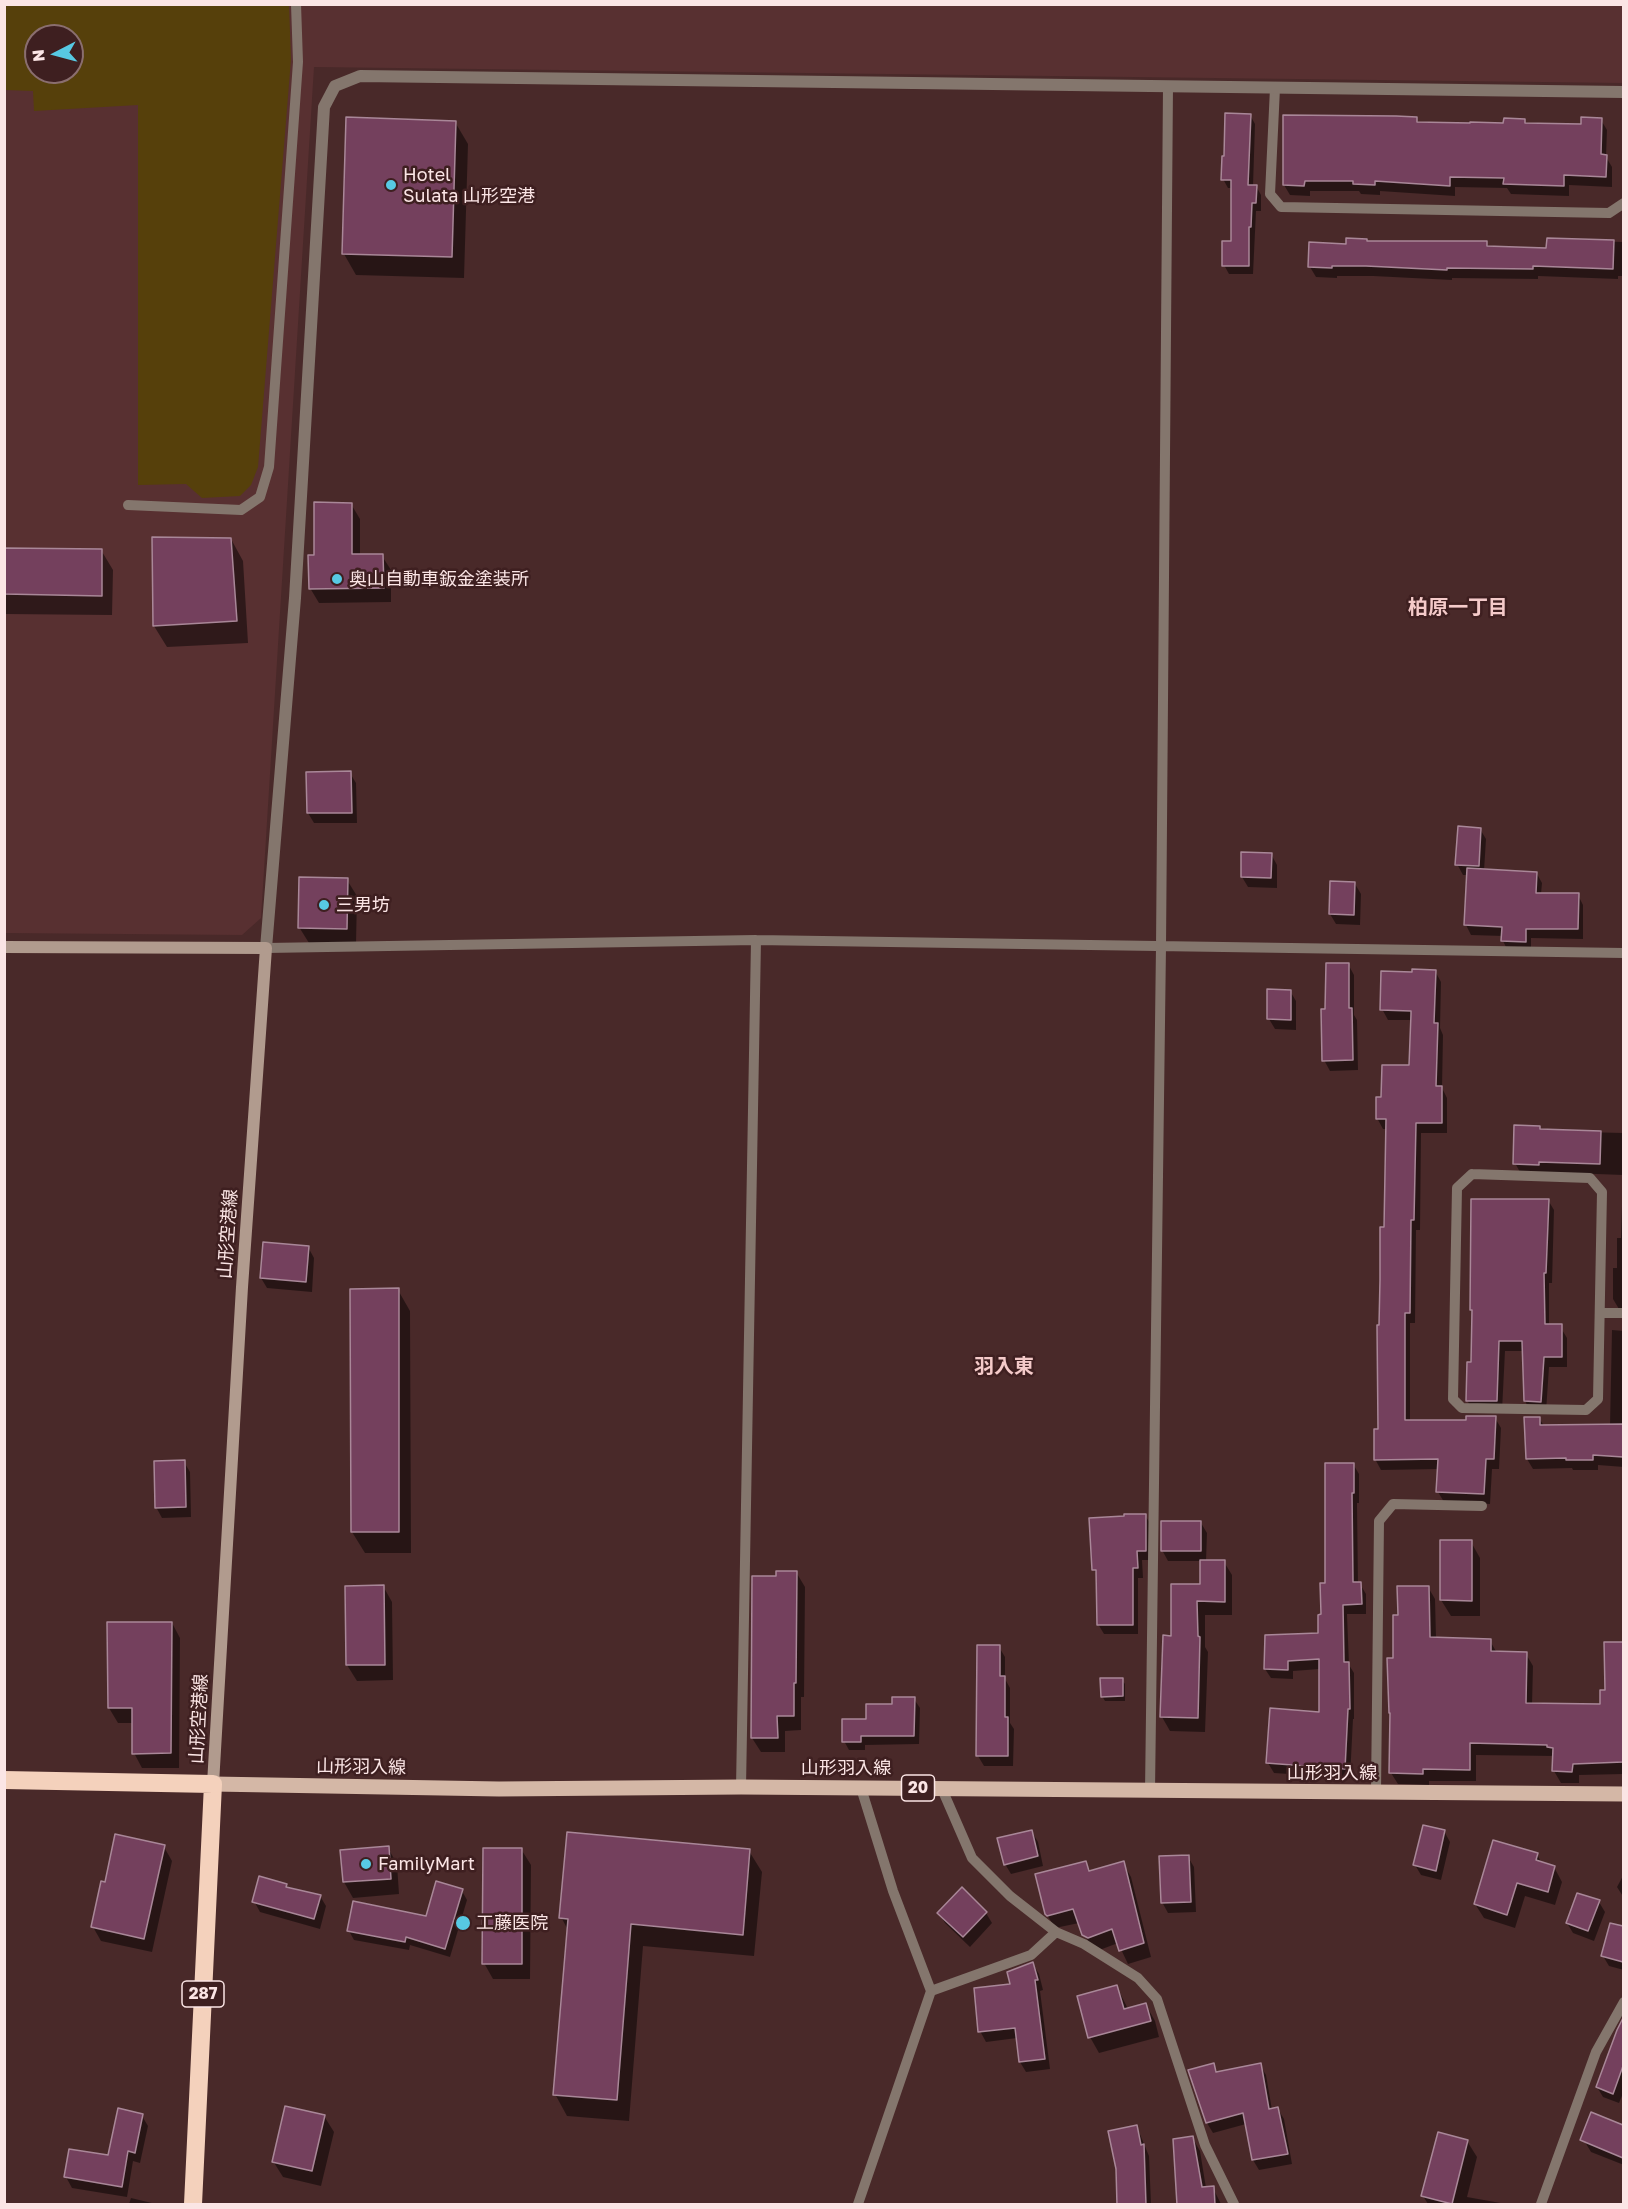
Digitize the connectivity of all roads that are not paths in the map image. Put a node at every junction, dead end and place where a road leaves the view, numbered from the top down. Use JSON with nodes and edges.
{"nodes":[{"id":1,"x":296,"y":4,"type":"edge"},
{"id":2,"x":1168,"y":86,"type":"junction"},
{"id":3,"x":1275,"y":88,"type":"junction"},
{"id":4,"x":1623,"y":92,"type":"edge"},
{"id":5,"x":1623,"y":203,"type":"edge"},
{"id":6,"x":128,"y":505,"type":"dead end"},
{"id":7,"x":756,"y":940,"type":"junction"},
{"id":8,"x":1161,"y":946,"type":"junction"},
{"id":9,"x":4,"y":947,"type":"edge"},
{"id":10,"x":266,"y":948,"type":"junction"},
{"id":11,"x":1623,"y":953,"type":"edge"},
{"id":12,"x":1601,"y":1313,"type":"junction"},
{"id":13,"x":1623,"y":1313,"type":"edge"},
{"id":14,"x":1482,"y":1506,"type":"dead end"},
{"id":15,"x":4,"y":1780,"type":"edge"},
{"id":16,"x":213,"y":1784,"type":"junction"},
{"id":17,"x":741,"y":1787,"type":"junction"},
{"id":18,"x":861,"y":1788,"type":"junction"},
{"id":19,"x":942,"y":1789,"type":"junction"},
{"id":20,"x":1150,"y":1791,"type":"junction"},
{"id":21,"x":1376,"y":1792,"type":"junction"},
{"id":22,"x":1623,"y":1794,"type":"edge"},
{"id":23,"x":1056,"y":1932,"type":"junction"},
{"id":24,"x":931,"y":1991,"type":"junction"},
{"id":25,"x":1623,"y":2002,"type":"edge"},
{"id":26,"x":193,"y":2205,"type":"edge"},
{"id":27,"x":858,"y":2205,"type":"edge"},
{"id":28,"x":1234,"y":2205,"type":"edge"},
{"id":29,"x":1542,"y":2205,"type":"edge"}],
"edges":[{"from":1,"to":6,"type":"lane"},
{"from":2,"to":3,"type":"street"},
{"from":2,"to":8,"type":"lane"},
{"from":2,"to":10,"type":"street"},
{"from":3,"to":4,"type":"street"},
{"from":3,"to":5,"type":"lane"},
{"from":7,"to":8,"type":"lane"},
{"from":7,"to":10,"type":"lane"},
{"from":7,"to":17,"type":"lane"},
{"from":8,"to":11,"type":"lane"},
{"from":8,"to":20,"type":"lane"},
{"from":9,"to":10,"type":"main road"},
{"from":10,"to":16,"type":"main road","name":"山形空港線"},
{"from":12,"to":12,"type":"lane"},
{"from":12,"to":13,"type":"lane"},
{"from":14,"to":21,"type":"lane"},
{"from":15,"to":16,"type":"highway"},
{"from":16,"to":17,"type":"main road","name":"山形羽入線","number":"20"},
{"from":16,"to":26,"type":"highway","number":"287"},
{"from":17,"to":18,"type":"main road","name":"山形羽入線","number":"20"},
{"from":18,"to":19,"type":"main road","name":"山形羽入線","number":"20"},
{"from":18,"to":24,"type":"lane"},
{"from":19,"to":20,"type":"main road","name":"山形羽入線","number":"20"},
{"from":19,"to":23,"type":"lane"},
{"from":20,"to":21,"type":"main road","name":"山形羽入線","number":"20"},
{"from":21,"to":22,"type":"main road","name":"山形羽入線","number":"20"},
{"from":23,"to":24,"type":"lane"},
{"from":23,"to":28,"type":"lane"},
{"from":24,"to":27,"type":"lane"},
{"from":25,"to":29,"type":"lane"}]}
